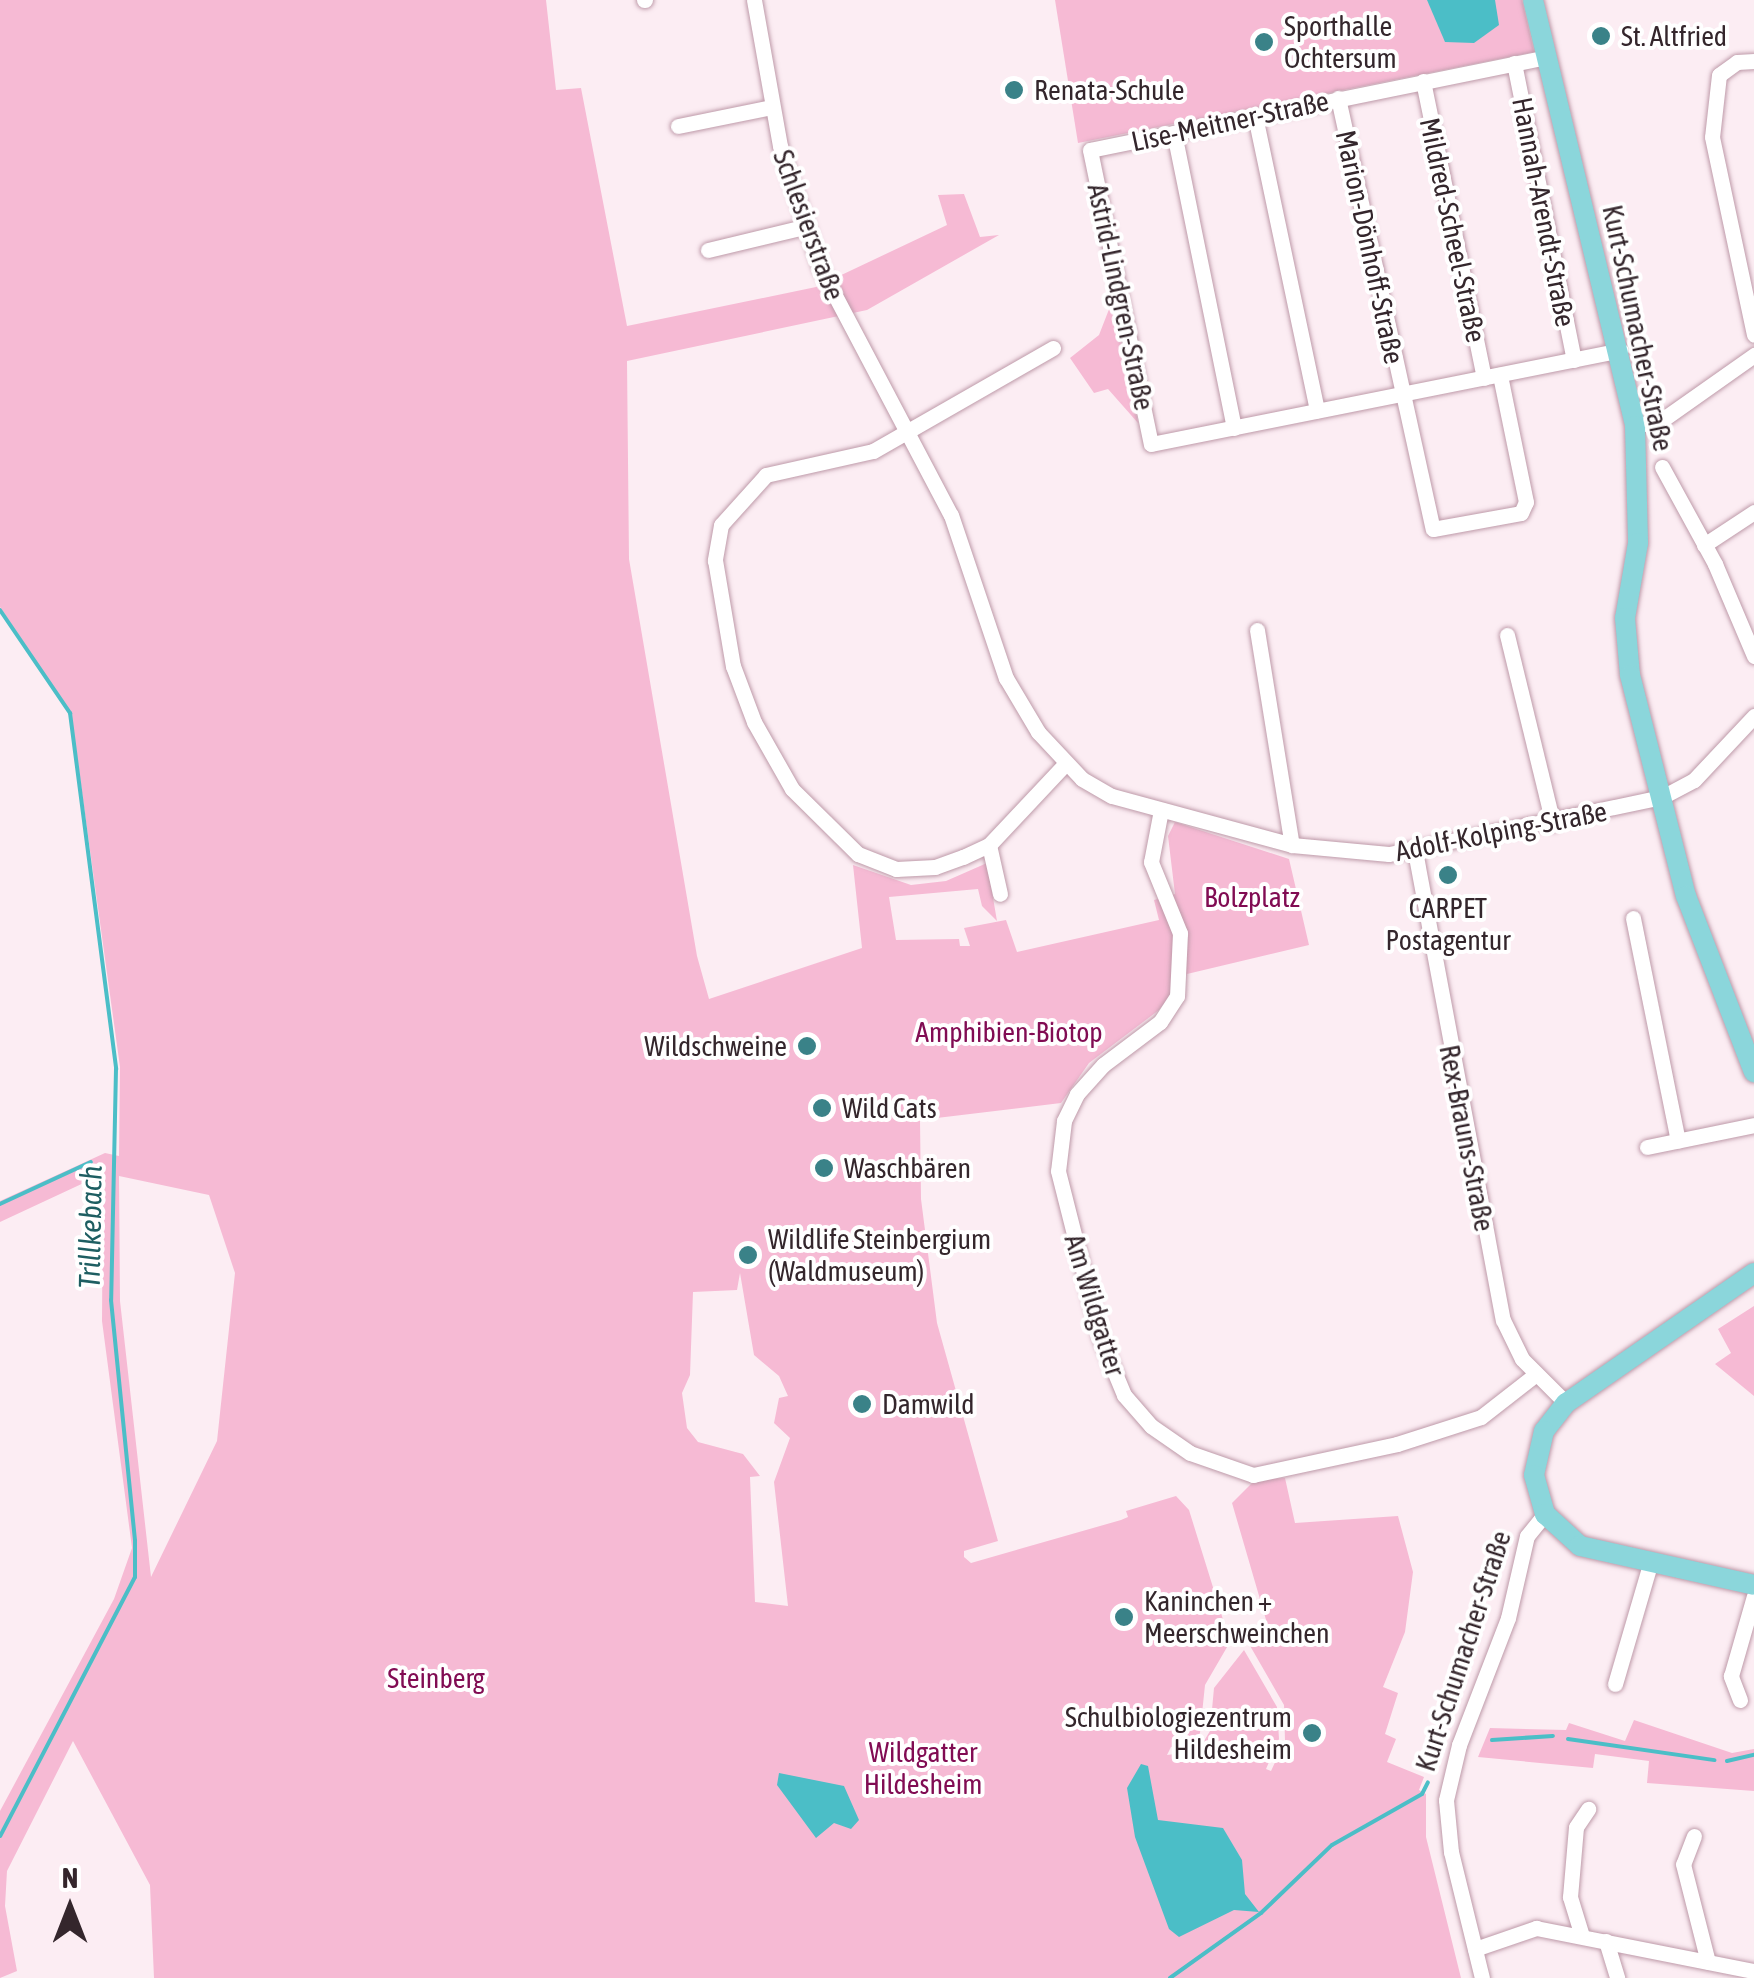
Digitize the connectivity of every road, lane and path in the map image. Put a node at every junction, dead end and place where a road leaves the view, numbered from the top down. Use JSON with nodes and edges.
{"nodes":[{"id":1,"x":754,"y":0,"type":"edge"},
{"id":2,"x":1533,"y":0,"type":"edge"},
{"id":3,"x":1546,"y":56,"type":"junction"},
{"id":4,"x":1754,"y":61,"type":"edge"},
{"id":5,"x":1514,"y":63,"type":"junction"},
{"id":6,"x":1423,"y":81,"type":"junction"},
{"id":7,"x":1338,"y":98,"type":"junction"},
{"id":8,"x":770,"y":107,"type":"junction"},
{"id":9,"x":1255,"y":116,"type":"junction"},
{"id":10,"x":678,"y":126,"type":"dead end"},
{"id":11,"x":1174,"y":132,"type":"junction"},
{"id":12,"x":1090,"y":150,"type":"joint"},
{"id":13,"x":804,"y":227,"type":"junction"},
{"id":14,"x":708,"y":250,"type":"dead end"},
{"id":15,"x":1754,"y":334,"type":"edge"},
{"id":16,"x":1053,"y":348,"type":"dead end"},
{"id":17,"x":1620,"y":350,"type":"junction"},
{"id":18,"x":1754,"y":356,"type":"edge"},
{"id":19,"x":1574,"y":360,"type":"junction"},
{"id":20,"x":1492,"y":377,"type":"junction"},
{"id":21,"x":1401,"y":395,"type":"junction"},
{"id":22,"x":1317,"y":411,"type":"junction"},
{"id":23,"x":1635,"y":426,"type":"junction"},
{"id":24,"x":1234,"y":428,"type":"junction"},
{"id":25,"x":909,"y":433,"type":"junction"},
{"id":26,"x":1661,"y":477,"type":"dead end"},
{"id":27,"x":1754,"y":512,"type":"edge"},
{"id":28,"x":1704,"y":544,"type":"junction"},
{"id":29,"x":1258,"y":630,"type":"dead end"},
{"id":30,"x":1507,"y":635,"type":"dead end"},
{"id":31,"x":1754,"y":656,"type":"edge"},
{"id":32,"x":1754,"y":716,"type":"edge"},
{"id":33,"x":1064,"y":764,"type":"junction"},
{"id":34,"x":1662,"y":797,"type":"junction"},
{"id":35,"x":1161,"y":810,"type":"junction"},
{"id":36,"x":1552,"y":823,"type":"junction"},
{"id":37,"x":990,"y":845,"type":"junction"},
{"id":38,"x":1292,"y":845,"type":"junction"},
{"id":39,"x":1415,"y":851,"type":"junction"},
{"id":40,"x":1000,"y":894,"type":"dead end"},
{"id":41,"x":1633,"y":918,"type":"dead end"},
{"id":42,"x":1754,"y":1072,"type":"edge"},
{"id":43,"x":1754,"y":1125,"type":"edge"},
{"id":44,"x":1678,"y":1141,"type":"junction"},
{"id":45,"x":1647,"y":1147,"type":"dead end"},
{"id":46,"x":1754,"y":1273,"type":"edge"},
{"id":47,"x":1536,"y":1374,"type":"junction"},
{"id":48,"x":1566,"y":1403,"type":"junction"},
{"id":49,"x":1545,"y":1514,"type":"junction"},
{"id":50,"x":1650,"y":1564,"type":"junction"},
{"id":51,"x":1754,"y":1586,"type":"edge"},
{"id":52,"x":1754,"y":1596,"type":"edge"},
{"id":53,"x":1616,"y":1684,"type":"dead end"},
{"id":54,"x":1740,"y":1700,"type":"dead end"},
{"id":55,"x":1588,"y":1809,"type":"dead end"},
{"id":56,"x":1694,"y":1836,"type":"dead end"},
{"id":57,"x":1582,"y":1936,"type":"junction"},
{"id":58,"x":1606,"y":1941,"type":"junction"},
{"id":59,"x":1475,"y":1949,"type":"junction"},
{"id":60,"x":1718,"y":1968,"type":"edge"},
{"id":61,"x":1754,"y":1970,"type":"edge"},
{"id":62,"x":1482,"y":1978,"type":"edge"},
{"id":63,"x":1617,"y":1978,"type":"edge"}],
"edges":[{"from":1,"to":8,"type":"street","name":"Schlesierstraße"},
{"from":2,"to":3,"type":"main road","name":"Kurt-Schumacher-Straße"},
{"from":3,"to":5,"type":"street","name":"Lise-Meitner-Straße"},
{"from":3,"to":17,"type":"main road","name":"Kurt-Schumacher-Straße"},
{"from":4,"to":15,"type":"street"},
{"from":5,"to":6,"type":"street","name":"Lise-Meitner-Straße"},
{"from":5,"to":19,"type":"street","name":"Hannah-Arendt-Straße"},
{"from":6,"to":7,"type":"street","name":"Lise-Meitner-Straße"},
{"from":6,"to":20,"type":"street","name":"Mildred-Scheel-Straße"},
{"from":7,"to":9,"type":"street","name":"Lise-Meitner-Straße"},
{"from":7,"to":21,"type":"street","name":"Marion-Dönhoff-Straße"},
{"from":8,"to":10,"type":"street"},
{"from":8,"to":13,"type":"street","name":"Schlesierstraße"},
{"from":9,"to":11,"type":"street","name":"Lise-Meitner-Straße"},
{"from":9,"to":22,"type":"street"},
{"from":11,"to":12,"type":"street","name":"Lise-Meitner-Straße"},
{"from":11,"to":24,"type":"street"},
{"from":12,"to":24,"type":"street","name":"Astrid-Lindgren-Straße"},
{"from":13,"to":14,"type":"street"},
{"from":13,"to":25,"type":"street","name":"Schlesierstraße"},
{"from":16,"to":25,"type":"street"},
{"from":17,"to":19,"type":"street"},
{"from":17,"to":23,"type":"main road","name":"Kurt-Schumacher-Straße"},
{"from":18,"to":23,"type":"street"},
{"from":19,"to":20,"type":"street"},
{"from":20,"to":21,"type":"street"},
{"from":20,"to":21,"type":"street","name":"Mildred-Scheel-Straße"},
{"from":21,"to":22,"type":"street"},
{"from":22,"to":24,"type":"street"},
{"from":23,"to":34,"type":"main road","name":"Kurt-Schumacher-Straße"},
{"from":25,"to":33,"type":"street","name":"Adolf-Kolping-Straße"},
{"from":25,"to":37,"type":"street"},
{"from":26,"to":28,"type":"street"},
{"from":27,"to":28,"type":"street"},
{"from":28,"to":31,"type":"street"},
{"from":29,"to":38,"type":"street"},
{"from":30,"to":36,"type":"street"},
{"from":32,"to":34,"type":"street","name":"Adolf-Kolping-Straße"},
{"from":33,"to":35,"type":"street","name":"Adolf-Kolping-Straße"},
{"from":33,"to":37,"type":"street"},
{"from":34,"to":36,"type":"street","name":"Adolf-Kolping-Straße"},
{"from":34,"to":42,"type":"main road","name":"Kurt-Schumacher-Straße"},
{"from":35,"to":38,"type":"street","name":"Adolf-Kolping-Straße"},
{"from":35,"to":47,"type":"street","name":"Am Wildgatter"},
{"from":36,"to":39,"type":"street","name":"Adolf-Kolping-Straße"},
{"from":37,"to":40,"type":"street"},
{"from":38,"to":39,"type":"street","name":"Adolf-Kolping-Straße"},
{"from":39,"to":47,"type":"street","name":"Rex-Brauns-Straße"},
{"from":41,"to":44,"type":"street"},
{"from":43,"to":44,"type":"street"},
{"from":44,"to":45,"type":"street"},
{"from":46,"to":48,"type":"main road","name":"Kurt-Schumacher-Straße"},
{"from":47,"to":48,"type":"street","name":"Rex-Brauns-Straße"},
{"from":48,"to":49,"type":"main road","name":"Kurt-Schumacher-Straße"},
{"from":49,"to":50,"type":"main road"},
{"from":49,"to":59,"type":"street","name":"Kurt-Schumacher-Straße"},
{"from":50,"to":51,"type":"main road"},
{"from":50,"to":53,"type":"street"},
{"from":52,"to":54,"type":"street"},
{"from":55,"to":57,"type":"street"},
{"from":56,"to":60,"type":"street"},
{"from":57,"to":58,"type":"street"},
{"from":57,"to":59,"type":"street"},
{"from":58,"to":60,"type":"street"},
{"from":58,"to":63,"type":"street"},
{"from":59,"to":62,"type":"street","name":"Kurt-Schumacher-Straße"},
{"from":60,"to":61,"type":"street"}]}
